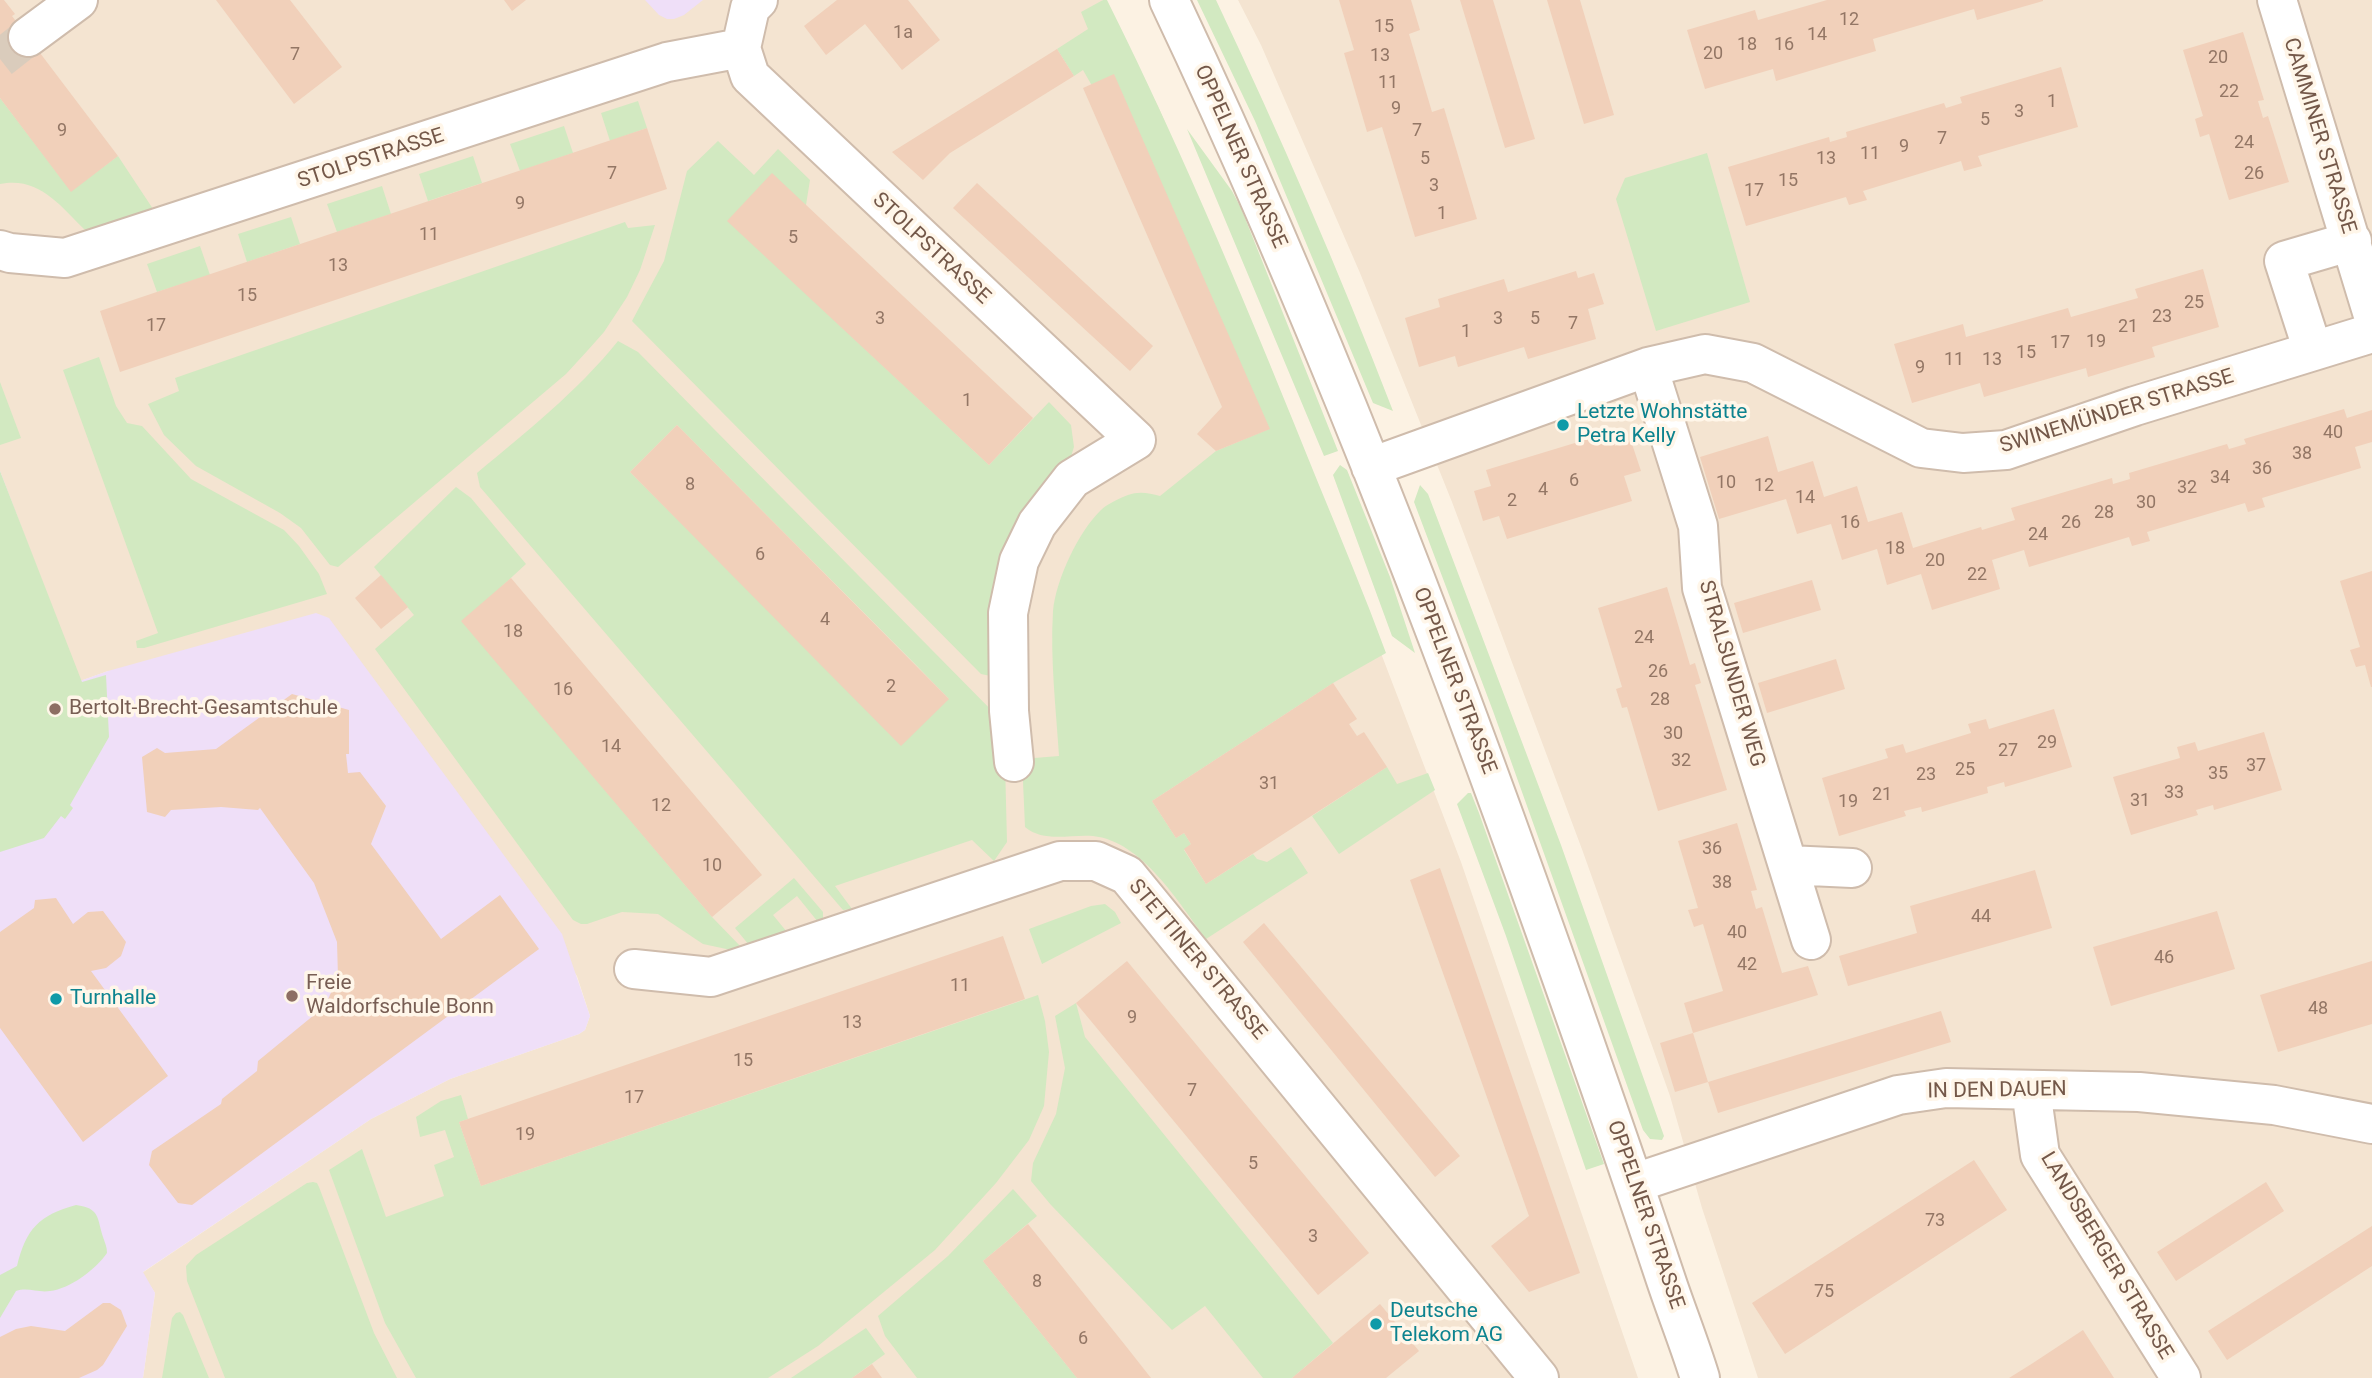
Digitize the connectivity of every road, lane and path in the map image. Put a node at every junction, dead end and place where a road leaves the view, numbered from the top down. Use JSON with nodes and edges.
{"nodes":[{"id":1,"x":78,"y":0,"type":"edge"},
{"id":2,"x":758,"y":0,"type":"edge"},
{"id":3,"x":1169,"y":0,"type":"edge"},
{"id":4,"x":2277,"y":0,"type":"edge"},
{"id":5,"x":28,"y":37,"type":"tunnel mouth"},
{"id":6,"x":740,"y":48,"type":"junction"},
{"id":7,"x":2352,"y":241,"type":"junction"},
{"id":8,"x":3,"y":254,"type":"edge"},
{"id":9,"x":2372,"y":312,"type":"edge"},
{"id":10,"x":2372,"y":333,"type":"edge"},
{"id":11,"x":2313,"y":351,"type":"junction"},
{"id":12,"x":1648,"y":367,"type":"junction"},
{"id":13,"x":1371,"y":467,"type":"junction"},
{"id":14,"x":1014,"y":762,"type":"dead end"},
{"id":15,"x":1788,"y":865,"type":"junction"},
{"id":16,"x":1852,"y":868,"type":"dead end"},
{"id":17,"x":1811,"y":940,"type":"dead end"},
{"id":18,"x":634,"y":969,"type":"dead end"},
{"id":19,"x":2031,"y":1090,"type":"junction"},
{"id":20,"x":2372,"y":1124,"type":"edge"},
{"id":21,"x":1635,"y":1183,"type":"junction"},
{"id":22,"x":1693,"y":1376,"type":"edge"},
{"id":23,"x":1539,"y":1378,"type":"edge"},
{"id":24,"x":2181,"y":1378,"type":"edge"}],
"edges":[{"from":1,"to":5,"type":"street"},
{"from":2,"to":6,"type":"street"},
{"from":3,"to":13,"type":"street","name":"OPPELNER STRASSE"},
{"from":4,"to":7,"type":"street","name":"CAMMINER STRASSE"},
{"from":6,"to":8,"type":"street","name":"STOLPSTRASSE"},
{"from":6,"to":14,"type":"street","name":"STOLPSTRASSE"},
{"from":7,"to":9,"type":"street","name":"CAMMINER STRASSE"},
{"from":7,"to":11,"type":"street"},
{"from":10,"to":11,"type":"street","name":"SWINEMÜNDER STRASSE"},
{"from":11,"to":12,"type":"street","name":"SWINEMÜNDER STRASSE"},
{"from":12,"to":13,"type":"street","name":"SWINEMÜNDER STRASSE"},
{"from":12,"to":15,"type":"street","name":"STRALSUNDER WEG"},
{"from":13,"to":21,"type":"street","name":"OPPELNER STRASSE"},
{"from":15,"to":16,"type":"street"},
{"from":15,"to":17,"type":"street","name":"STRALSUNDER WEG"},
{"from":18,"to":23,"type":"street","name":"STETTINER STRASSE"},
{"from":19,"to":20,"type":"street","name":"IN DEN DAUEN"},
{"from":19,"to":21,"type":"street","name":"IN DEN DAUEN"},
{"from":19,"to":24,"type":"street","name":"LANDSBERGER STRASSE"},
{"from":21,"to":22,"type":"street","name":"OPPELNER STRASSE"}]}
